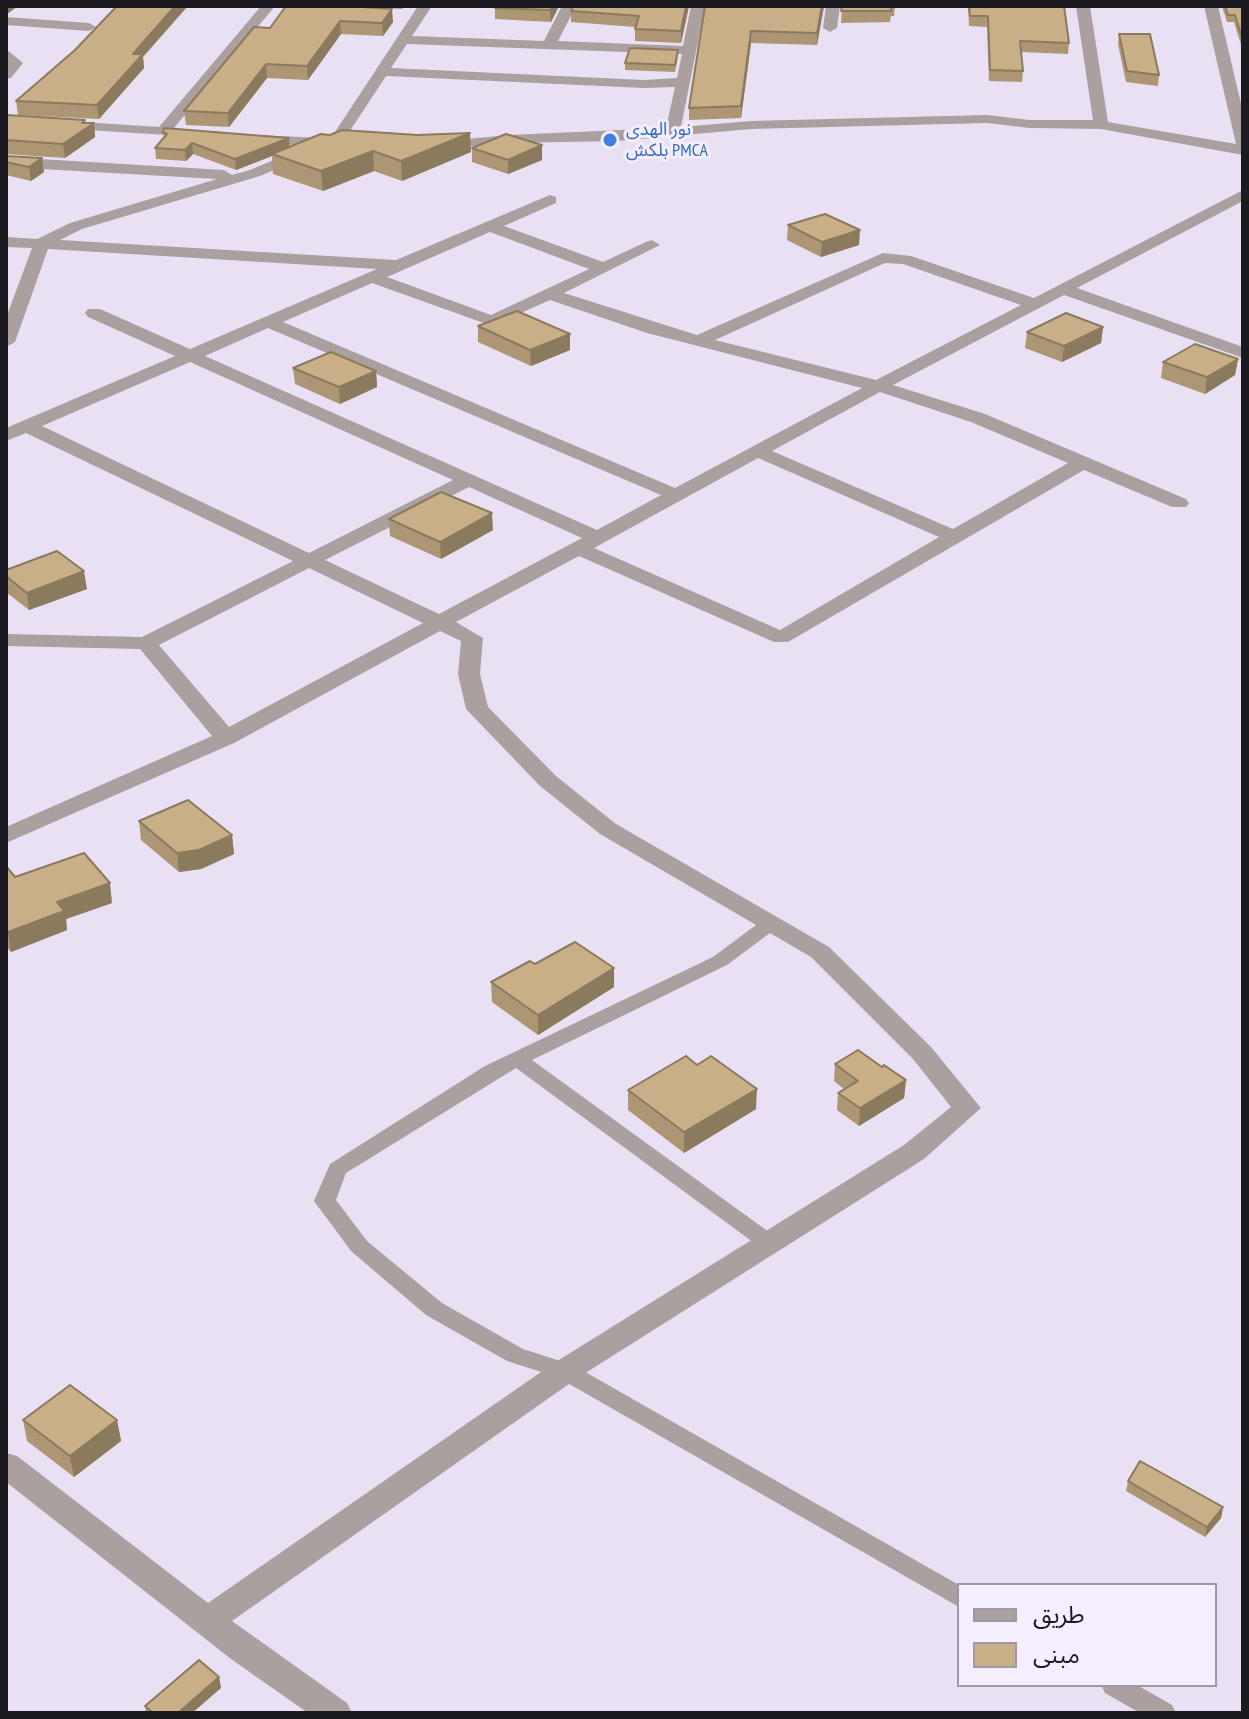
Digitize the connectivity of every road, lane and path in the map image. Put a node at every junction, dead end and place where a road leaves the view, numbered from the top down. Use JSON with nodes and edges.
{"nodes":[{"id":1,"x":258,"y":6,"type":"edge"},
{"id":2,"x":569,"y":6,"type":"edge"},
{"id":3,"x":698,"y":6,"type":"edge"},
{"id":4,"x":833,"y":6,"type":"edge"},
{"id":5,"x":1083,"y":6,"type":"edge"},
{"id":6,"x":1211,"y":6,"type":"edge"},
{"id":7,"x":272,"y":7,"type":"edge"},
{"id":8,"x":415,"y":13,"type":"edge"},
{"id":9,"x":6,"y":21,"type":"edge"},
{"id":10,"x":89,"y":27,"type":"dead end"},
{"id":11,"x":830,"y":28,"type":"dead end"},
{"id":12,"x":402,"y":40,"type":"junction"},
{"id":13,"x":549,"y":45,"type":"junction"},
{"id":14,"x":689,"y":50,"type":"junction"},
{"id":15,"x":6,"y":53,"type":"edge"},
{"id":16,"x":381,"y":72,"type":"junction"},
{"id":17,"x":6,"y":75,"type":"edge"},
{"id":18,"x":682,"y":82,"type":"junction"},
{"id":19,"x":6,"y":121,"type":"edge"},
{"id":20,"x":1101,"y":125,"type":"junction"},
{"id":21,"x":164,"y":131,"type":"junction"},
{"id":22,"x":673,"y":132,"type":"junction"},
{"id":23,"x":209,"y":134,"type":"edge"},
{"id":24,"x":239,"y":137,"type":"edge"},
{"id":25,"x":327,"y":143,"type":"junction"},
{"id":26,"x":1243,"y":143,"type":"edge"},
{"id":27,"x":358,"y":144,"type":"edge"},
{"id":28,"x":418,"y":147,"type":"edge"},
{"id":29,"x":1243,"y":150,"type":"edge"},
{"id":30,"x":6,"y":162,"type":"edge"},
{"id":31,"x":246,"y":176,"type":"junction"},
{"id":32,"x":1243,"y":195,"type":"edge"},
{"id":33,"x":550,"y":200,"type":"dead end"},
{"id":34,"x":490,"y":226,"type":"junction"},
{"id":35,"x":6,"y":242,"type":"edge"},
{"id":36,"x":42,"y":243,"type":"junction"},
{"id":37,"x":652,"y":245,"type":"dead end"},
{"id":38,"x":399,"y":265,"type":"junction"},
{"id":39,"x":603,"y":268,"type":"junction"},
{"id":40,"x":372,"y":277,"type":"junction"},
{"id":41,"x":1063,"y":289,"type":"junction"},
{"id":42,"x":549,"y":294,"type":"junction"},
{"id":43,"x":1035,"y":304,"type":"junction"},
{"id":44,"x":94,"y":313,"type":"dead end"},
{"id":45,"x":269,"y":322,"type":"junction"},
{"id":46,"x":8,"y":334,"type":"edge"},
{"id":47,"x":699,"y":341,"type":"junction"},
{"id":48,"x":1243,"y":353,"type":"edge"},
{"id":49,"x":190,"y":356,"type":"junction"},
{"id":50,"x":878,"y":386,"type":"junction"},
{"id":51,"x":26,"y":426,"type":"junction"},
{"id":52,"x":6,"y":435,"type":"edge"},
{"id":53,"x":757,"y":451,"type":"junction"},
{"id":54,"x":1081,"y":463,"type":"junction"},
{"id":55,"x":466,"y":481,"type":"junction"},
{"id":56,"x":676,"y":495,"type":"junction"},
{"id":57,"x":1179,"y":503,"type":"dead end"},
{"id":58,"x":597,"y":537,"type":"junction"},
{"id":59,"x":955,"y":537,"type":"junction"},
{"id":60,"x":578,"y":548,"type":"junction"},
{"id":61,"x":310,"y":559,"type":"junction"},
{"id":62,"x":442,"y":622,"type":"junction"},
{"id":63,"x":6,"y":640,"type":"edge"},
{"id":64,"x":146,"y":643,"type":"junction"},
{"id":65,"x":226,"y":738,"type":"junction"},
{"id":66,"x":6,"y":836,"type":"edge"},
{"id":67,"x":771,"y":923,"type":"junction"},
{"id":68,"x":517,"y":1059,"type":"junction"},
{"id":69,"x":769,"y":1243,"type":"junction"},
{"id":70,"x":565,"y":1371,"type":"junction"},
{"id":71,"x":6,"y":1465,"type":"edge"},
{"id":72,"x":957,"y":1596,"type":"edge"},
{"id":73,"x":207,"y":1621,"type":"junction"},
{"id":74,"x":1118,"y":1687,"type":"edge"},
{"id":75,"x":335,"y":1713,"type":"edge"},
{"id":76,"x":1163,"y":1713,"type":"edge"}],
"edges":[{"from":1,"to":7,"type":"street"},
{"from":2,"to":13,"type":"street"},
{"from":3,"to":14,"type":"street"},
{"from":4,"to":11,"type":"street"},
{"from":5,"to":20,"type":"street"},
{"from":6,"to":26,"type":"street"},
{"from":7,"to":21,"type":"street"},
{"from":8,"to":12,"type":"street"},
{"from":9,"to":10,"type":"street"},
{"from":12,"to":13,"type":"street"},
{"from":12,"to":16,"type":"street"},
{"from":13,"to":14,"type":"street"},
{"from":14,"to":18,"type":"street"},
{"from":15,"to":17,"type":"street"},
{"from":16,"to":18,"type":"street"},
{"from":16,"to":25,"type":"street"},
{"from":18,"to":22,"type":"street"},
{"from":19,"to":21,"type":"street"},
{"from":20,"to":22,"type":"street"},
{"from":20,"to":29,"type":"street"},
{"from":21,"to":23,"type":"street"},
{"from":22,"to":28,"type":"street"},
{"from":24,"to":25,"type":"street"},
{"from":25,"to":27,"type":"street"},
{"from":25,"to":31,"type":"street"},
{"from":30,"to":31,"type":"street"},
{"from":31,"to":36,"type":"street"},
{"from":32,"to":41,"type":"street"},
{"from":33,"to":34,"type":"street"},
{"from":34,"to":38,"type":"street"},
{"from":34,"to":39,"type":"street"},
{"from":35,"to":36,"type":"street"},
{"from":36,"to":38,"type":"street"},
{"from":36,"to":46,"type":"street"},
{"from":37,"to":39,"type":"street"},
{"from":38,"to":40,"type":"street"},
{"from":39,"to":42,"type":"street"},
{"from":40,"to":42,"type":"street"},
{"from":40,"to":45,"type":"street"},
{"from":41,"to":43,"type":"street"},
{"from":41,"to":48,"type":"street"},
{"from":42,"to":47,"type":"street"},
{"from":43,"to":47,"type":"street"},
{"from":43,"to":50,"type":"street"},
{"from":44,"to":49,"type":"street"},
{"from":45,"to":49,"type":"street"},
{"from":45,"to":56,"type":"street"},
{"from":47,"to":50,"type":"street"},
{"from":49,"to":51,"type":"street"},
{"from":49,"to":55,"type":"street"},
{"from":50,"to":53,"type":"street"},
{"from":50,"to":54,"type":"street"},
{"from":51,"to":52,"type":"street"},
{"from":51,"to":61,"type":"street"},
{"from":53,"to":56,"type":"street"},
{"from":53,"to":59,"type":"street"},
{"from":54,"to":57,"type":"street"},
{"from":54,"to":59,"type":"street"},
{"from":55,"to":58,"type":"street"},
{"from":55,"to":61,"type":"street"},
{"from":56,"to":58,"type":"street"},
{"from":58,"to":60,"type":"street"},
{"from":59,"to":60,"type":"street"},
{"from":60,"to":62,"type":"street"},
{"from":61,"to":62,"type":"street"},
{"from":61,"to":64,"type":"street"},
{"from":62,"to":65,"type":"street"},
{"from":62,"to":67,"type":"street"},
{"from":63,"to":64,"type":"street"},
{"from":64,"to":65,"type":"street"},
{"from":65,"to":66,"type":"street"},
{"from":67,"to":68,"type":"lane"},
{"from":67,"to":69,"type":"street"},
{"from":68,"to":69,"type":"lane"},
{"from":68,"to":70,"type":"lane"},
{"from":69,"to":70,"type":"street"},
{"from":70,"to":72,"type":"lane"},
{"from":70,"to":73,"type":"street"},
{"from":71,"to":73,"type":"street"},
{"from":73,"to":75,"type":"street"},
{"from":74,"to":76,"type":"lane"}]}
